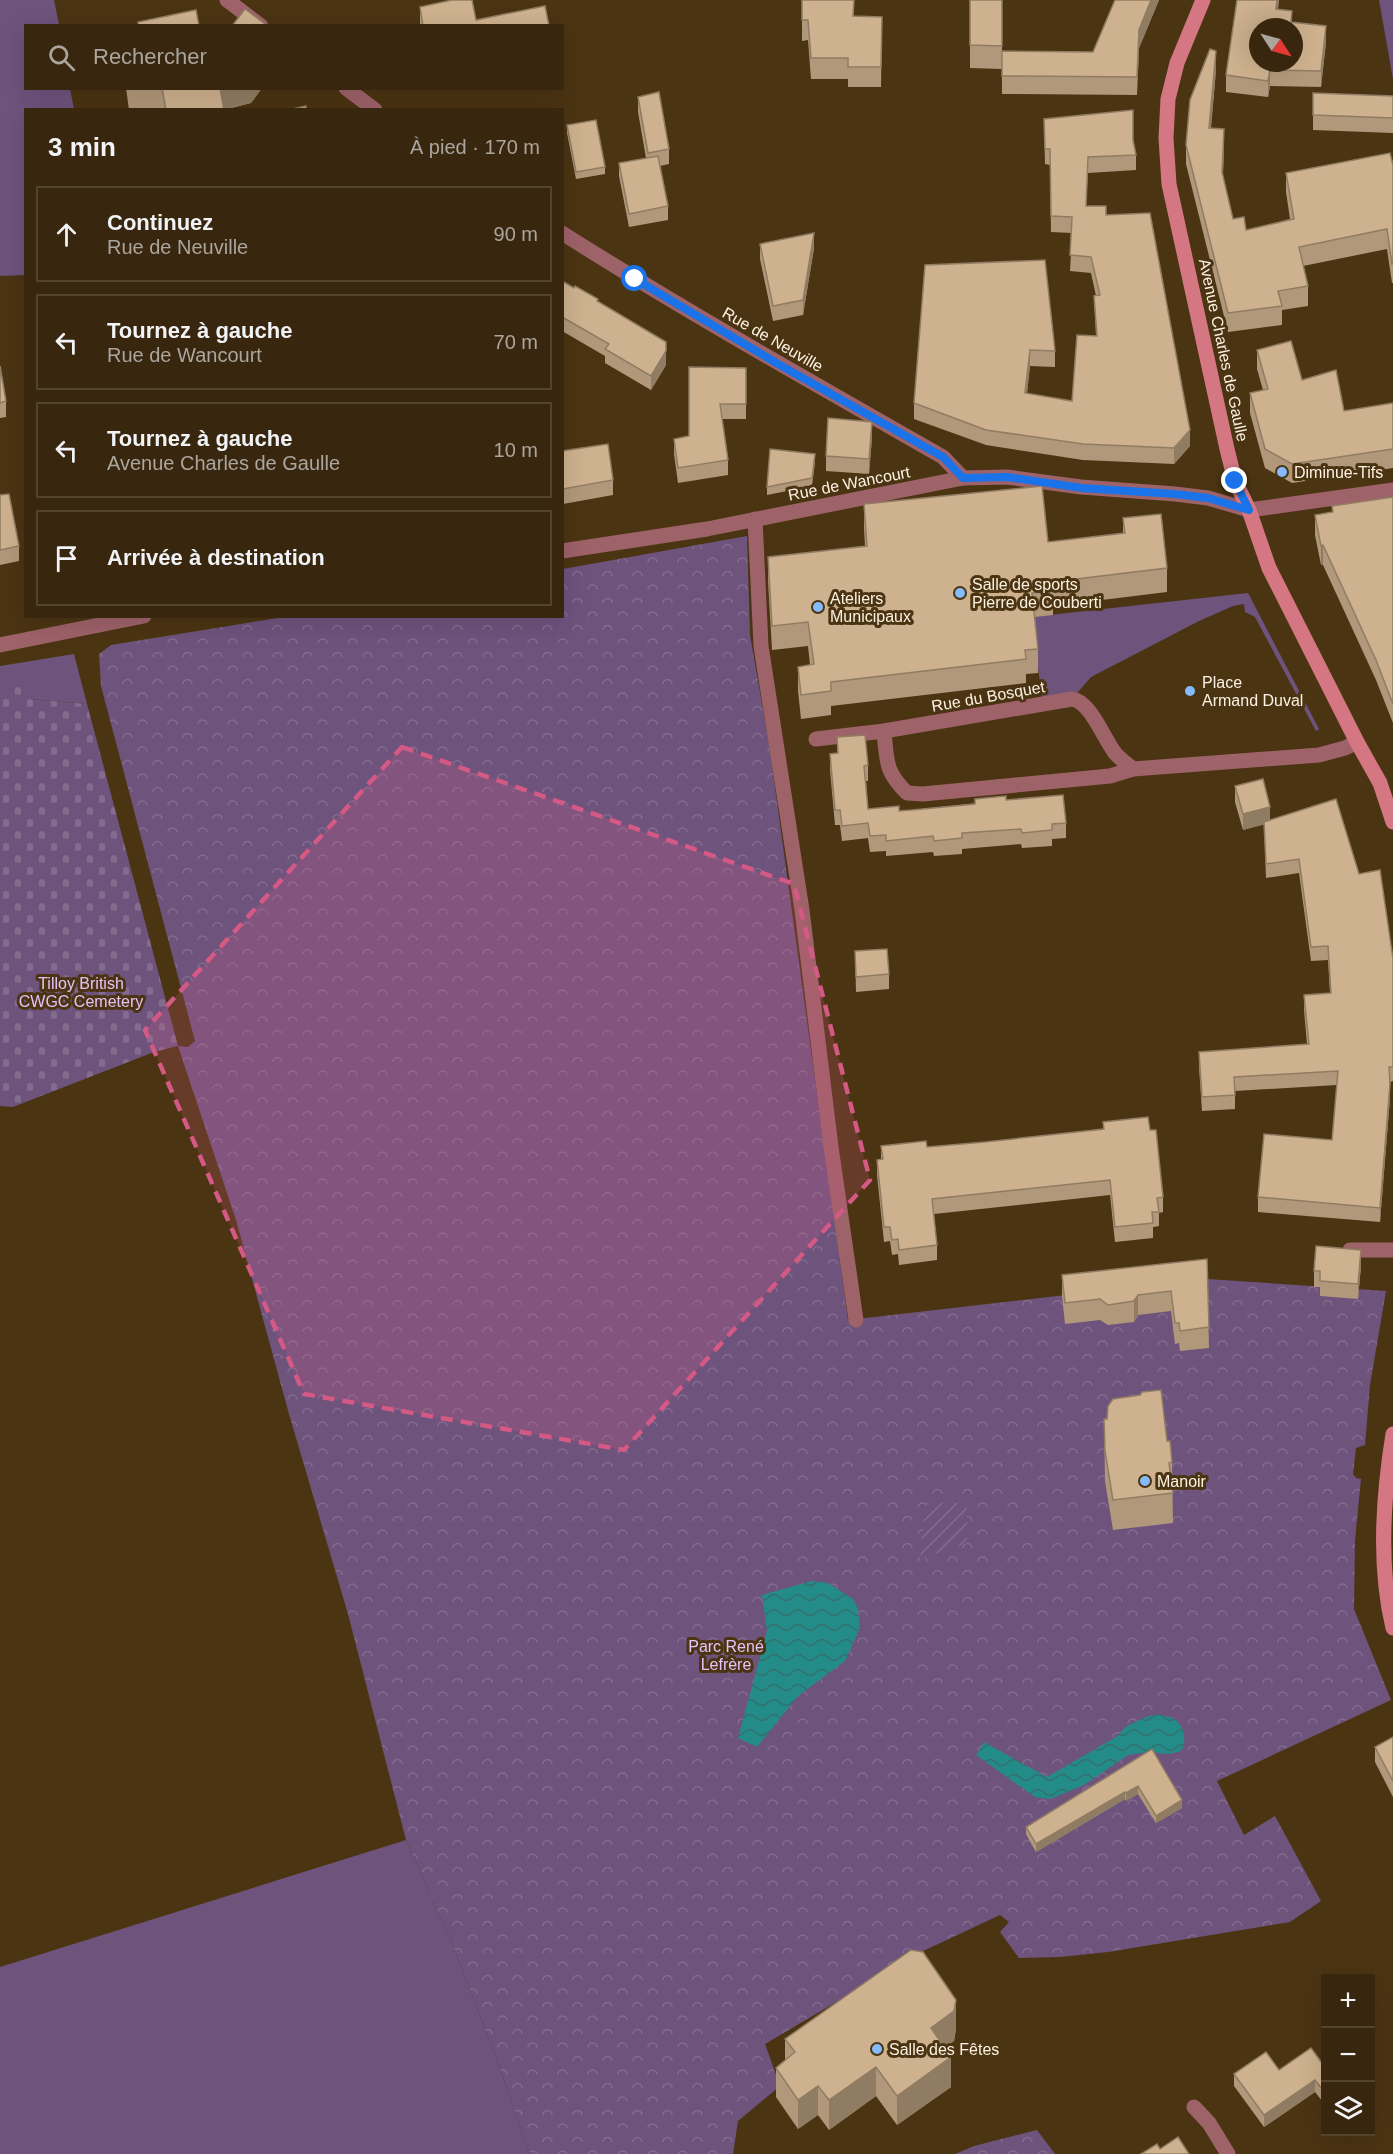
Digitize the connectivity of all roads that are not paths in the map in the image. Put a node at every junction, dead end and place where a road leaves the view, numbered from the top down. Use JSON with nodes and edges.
{"nodes":[{"id":1,"x":227,"y":0,"type":"edge"},
{"id":2,"x":1203,"y":0,"type":"edge"},
{"id":3,"x":258,"y":24,"type":"edge"},
{"id":4,"x":349,"y":90,"type":"edge"},
{"id":5,"x":372,"y":108,"type":"edge"},
{"id":6,"x":564,"y":234,"type":"edge"},
{"id":7,"x":963,"y":478,"type":"junction"},
{"id":8,"x":1393,"y":490,"type":"edge"},
{"id":9,"x":1249,"y":510,"type":"junction"},
{"id":10,"x":755,"y":519,"type":"junction"},
{"id":11,"x":564,"y":551,"type":"edge"},
{"id":12,"x":123,"y":618,"type":"edge"},
{"id":13,"x":80,"y":622,"type":"edge"},
{"id":14,"x":0,"y":645,"type":"edge"},
{"id":15,"x":884,"y":731,"type":"junction"},
{"id":16,"x":816,"y":739,"type":"dead end"},
{"id":17,"x":1357,"y":742,"type":"junction"},
{"id":18,"x":1133,"y":769,"type":"junction"},
{"id":19,"x":1393,"y":822,"type":"edge"},
{"id":20,"x":1350,"y":1250,"type":"edge"},
{"id":21,"x":1393,"y":1250,"type":"edge"},
{"id":22,"x":856,"y":1320,"type":"dead end"},
{"id":23,"x":1393,"y":1434,"type":"edge"},
{"id":24,"x":1393,"y":1628,"type":"edge"},
{"id":25,"x":1194,"y":2107,"type":"dead end"},
{"id":26,"x":1228,"y":2154,"type":"edge"}],
"edges":[{"from":1,"to":3,"type":"street"},
{"from":2,"to":9,"type":"street","name":"Avenue Charles de Gaulle"},
{"from":4,"to":5,"type":"street"},
{"from":6,"to":7,"type":"street","name":"Rue de Neuville"},
{"from":7,"to":9,"type":"street","name":"Rue de Wancourt"},
{"from":7,"to":10,"type":"street","name":"Rue de Wancourt"},
{"from":8,"to":9,"type":"street"},
{"from":9,"to":17,"type":"street","name":"Avenue Charles de Gaulle"},
{"from":10,"to":11,"type":"street","name":"Rue de Wancourt"},
{"from":10,"to":22,"type":"street"},
{"from":12,"to":13,"type":"street"},
{"from":13,"to":14,"type":"street"},
{"from":15,"to":16,"type":"street","name":"Rue du Bosquet"},
{"from":15,"to":18,"type":"street","name":"Rue du Bosquet"},
{"from":15,"to":18,"type":"street"},
{"from":17,"to":18,"type":"street"},
{"from":17,"to":19,"type":"street","name":"Avenue Charles de Gaulle"},
{"from":20,"to":21,"type":"street"},
{"from":23,"to":24,"type":"street"},
{"from":25,"to":26,"type":"street"}]}
